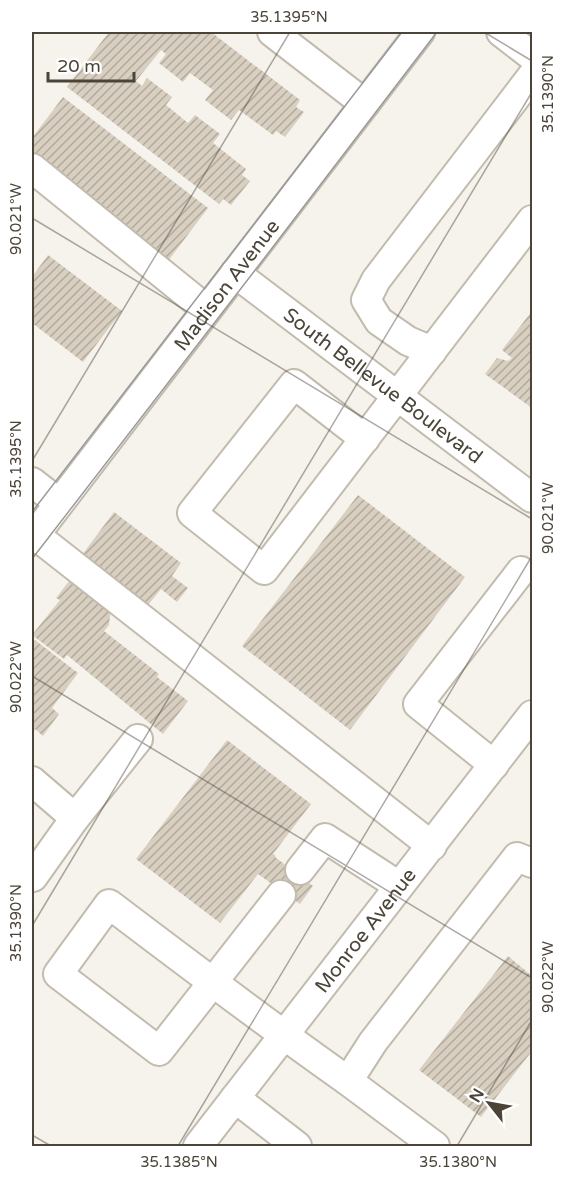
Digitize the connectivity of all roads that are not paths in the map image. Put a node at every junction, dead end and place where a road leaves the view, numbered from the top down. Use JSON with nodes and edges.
{"nodes":[{"id":1,"x":272,"y":32,"type":"edge"},
{"id":2,"x":420,"y":32,"type":"edge"},
{"id":3,"x":501,"y":32,"type":"edge"},
{"id":4,"x":532,"y":56,"type":"edge"},
{"id":5,"x":532,"y":75,"type":"edge"},
{"id":6,"x":365,"y":104,"type":"junction"},
{"id":7,"x":32,"y":168,"type":"edge"},
{"id":8,"x":532,"y":220,"type":"edge"},
{"id":9,"x":235,"y":273,"type":"junction"},
{"id":10,"x":206,"y":309,"type":"junction"},
{"id":11,"x":432,"y":351,"type":"junction"},
{"id":12,"x":398,"y":395,"type":"junction"},
{"id":13,"x":365,"y":439,"type":"junction"},
{"id":14,"x":32,"y":482,"type":"edge"},
{"id":15,"x":532,"y":498,"type":"edge"},
{"id":16,"x":59,"y":502,"type":"junction"},
{"id":17,"x":33,"y":537,"type":"edge"},
{"id":18,"x":521,"y":571,"type":"dead end"},
{"id":19,"x":532,"y":715,"type":"edge"},
{"id":20,"x":138,"y":739,"type":"dead end"},
{"id":21,"x":494,"y":765,"type":"junction"},
{"id":22,"x":32,"y":781,"type":"edge"},
{"id":23,"x":75,"y":818,"type":"junction"},
{"id":24,"x":432,"y":846,"type":"junction"},
{"id":25,"x":532,"y":863,"type":"edge"},
{"id":26,"x":300,"y":870,"type":"dead end"},
{"id":27,"x":32,"y":876,"type":"edge"},
{"id":28,"x":399,"y":886,"type":"junction"},
{"id":29,"x":281,"y":895,"type":"dead end"},
{"id":30,"x":212,"y":982,"type":"junction"},
{"id":31,"x":283,"y":1036,"type":"junction"},
{"id":32,"x":348,"y":1081,"type":"junction"},
{"id":33,"x":236,"y":1098,"type":"junction"},
{"id":34,"x":198,"y":1146,"type":"edge"},
{"id":35,"x":297,"y":1146,"type":"edge"},
{"id":36,"x":435,"y":1146,"type":"edge"}],
"edges":[{"from":1,"to":6,"type":"street"},
{"from":2,"to":6,"type":"street","name":"Madison Avenue"},
{"from":3,"to":4,"type":"street"},
{"from":5,"to":11,"type":"street"},
{"from":6,"to":9,"type":"street","name":"Madison Avenue"},
{"from":7,"to":10,"type":"street"},
{"from":8,"to":11,"type":"street"},
{"from":9,"to":10,"type":"street","name":"Madison Avenue"},
{"from":9,"to":12,"type":"street","name":"South Bellevue Boulevard"},
{"from":10,"to":16,"type":"street","name":"Madison Avenue"},
{"from":11,"to":12,"type":"street"},
{"from":12,"to":13,"type":"street"},
{"from":12,"to":15,"type":"street","name":"South Bellevue Boulevard"},
{"from":13,"to":13,"type":"street"},
{"from":14,"to":16,"type":"street"},
{"from":16,"to":17,"type":"street","name":"Madison Avenue"},
{"from":17,"to":24,"type":"street"},
{"from":18,"to":21,"type":"street"},
{"from":19,"to":21,"type":"street","name":"Monroe Avenue"},
{"from":20,"to":23,"type":"street"},
{"from":21,"to":24,"type":"street","name":"Monroe Avenue"},
{"from":22,"to":23,"type":"street"},
{"from":23,"to":27,"type":"street"},
{"from":24,"to":28,"type":"street","name":"Monroe Avenue"},
{"from":25,"to":32,"type":"street"},
{"from":26,"to":28,"type":"street"},
{"from":28,"to":31,"type":"street","name":"Monroe Avenue"},
{"from":29,"to":30,"type":"street"},
{"from":30,"to":30,"type":"street"},
{"from":30,"to":31,"type":"street"},
{"from":31,"to":32,"type":"street"},
{"from":31,"to":33,"type":"street","name":"Monroe Avenue"},
{"from":32,"to":36,"type":"street"},
{"from":33,"to":34,"type":"street","name":"Monroe Avenue"},
{"from":33,"to":35,"type":"street"}]}
